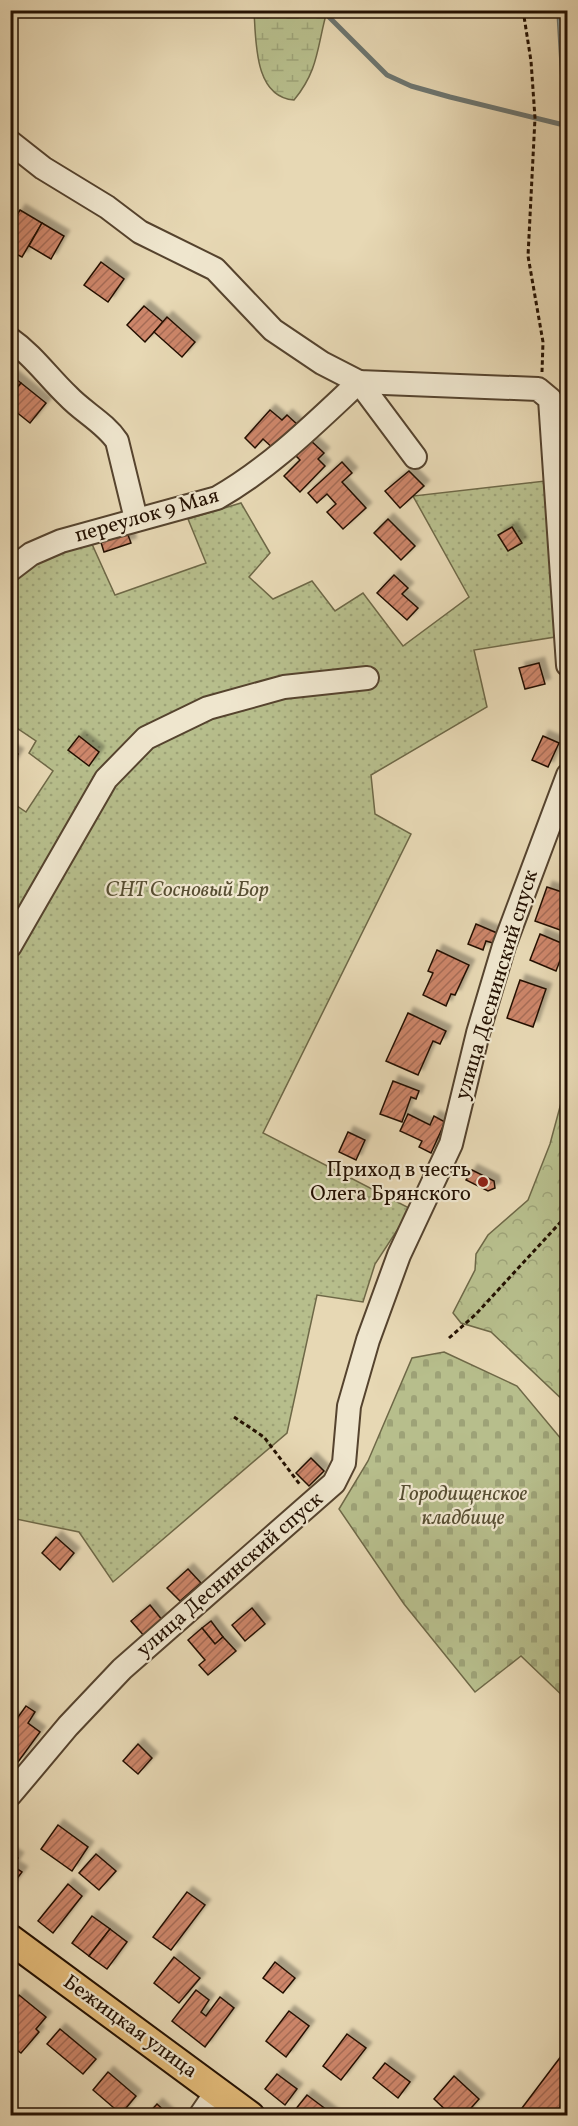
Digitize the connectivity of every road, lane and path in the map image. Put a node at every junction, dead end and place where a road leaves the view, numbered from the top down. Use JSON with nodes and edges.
{"nodes":[{"id":1,"x":523,"y":10,"type":"edge"},
{"id":2,"x":10,"y":142,"type":"edge"},
{"id":3,"x":10,"y":339,"type":"edge"},
{"id":4,"x":359,"y":382,"type":"junction"},
{"id":5,"x":538,"y":389,"type":"junction"},
{"id":6,"x":415,"y":457,"type":"dead end"},
{"id":7,"x":136,"y":519,"type":"junction"},
{"id":8,"x":10,"y":570,"type":"edge"},
{"id":9,"x":567,"y":665,"type":"edge"},
{"id":10,"x":367,"y":678,"type":"dead end"},
{"id":11,"x":567,"y":775,"type":"edge"},
{"id":12,"x":10,"y":946,"type":"edge"},
{"id":13,"x":567,"y":1214,"type":"edge"},
{"id":14,"x":448,"y":1338,"type":"dead end"},
{"id":15,"x":234,"y":1417,"type":"dead end"},
{"id":16,"x":314,"y":1501,"type":"junction"},
{"id":17,"x":10,"y":1795,"type":"edge"},
{"id":18,"x":10,"y":1939,"type":"edge"},
{"id":19,"x":217,"y":2091,"type":"junction"},
{"id":20,"x":200,"y":2115,"type":"edge"},
{"id":21,"x":250,"y":2115,"type":"edge"}],
"edges":[{"from":1,"to":5,"type":"path"},
{"from":2,"to":4,"type":"street"},
{"from":3,"to":7,"type":"street"},
{"from":4,"to":5,"type":"street"},
{"from":4,"to":6,"type":"street"},
{"from":4,"to":7,"type":"street","name":"переулок 9 Мая"},
{"from":5,"to":9,"type":"street"},
{"from":7,"to":8,"type":"street","name":"переулок 9 Мая"},
{"from":10,"to":12,"type":"street"},
{"from":11,"to":16,"type":"street","name":"улица Деснинский спуск"},
{"from":13,"to":14,"type":"path"},
{"from":15,"to":16,"type":"path"},
{"from":16,"to":17,"type":"street","name":"улица Деснинский спуск"},
{"from":18,"to":19,"type":"main road","name":"Бежицкая улица"},
{"from":19,"to":20,"type":"street"},
{"from":19,"to":21,"type":"main road","name":"Бежицкая улица"}]}
